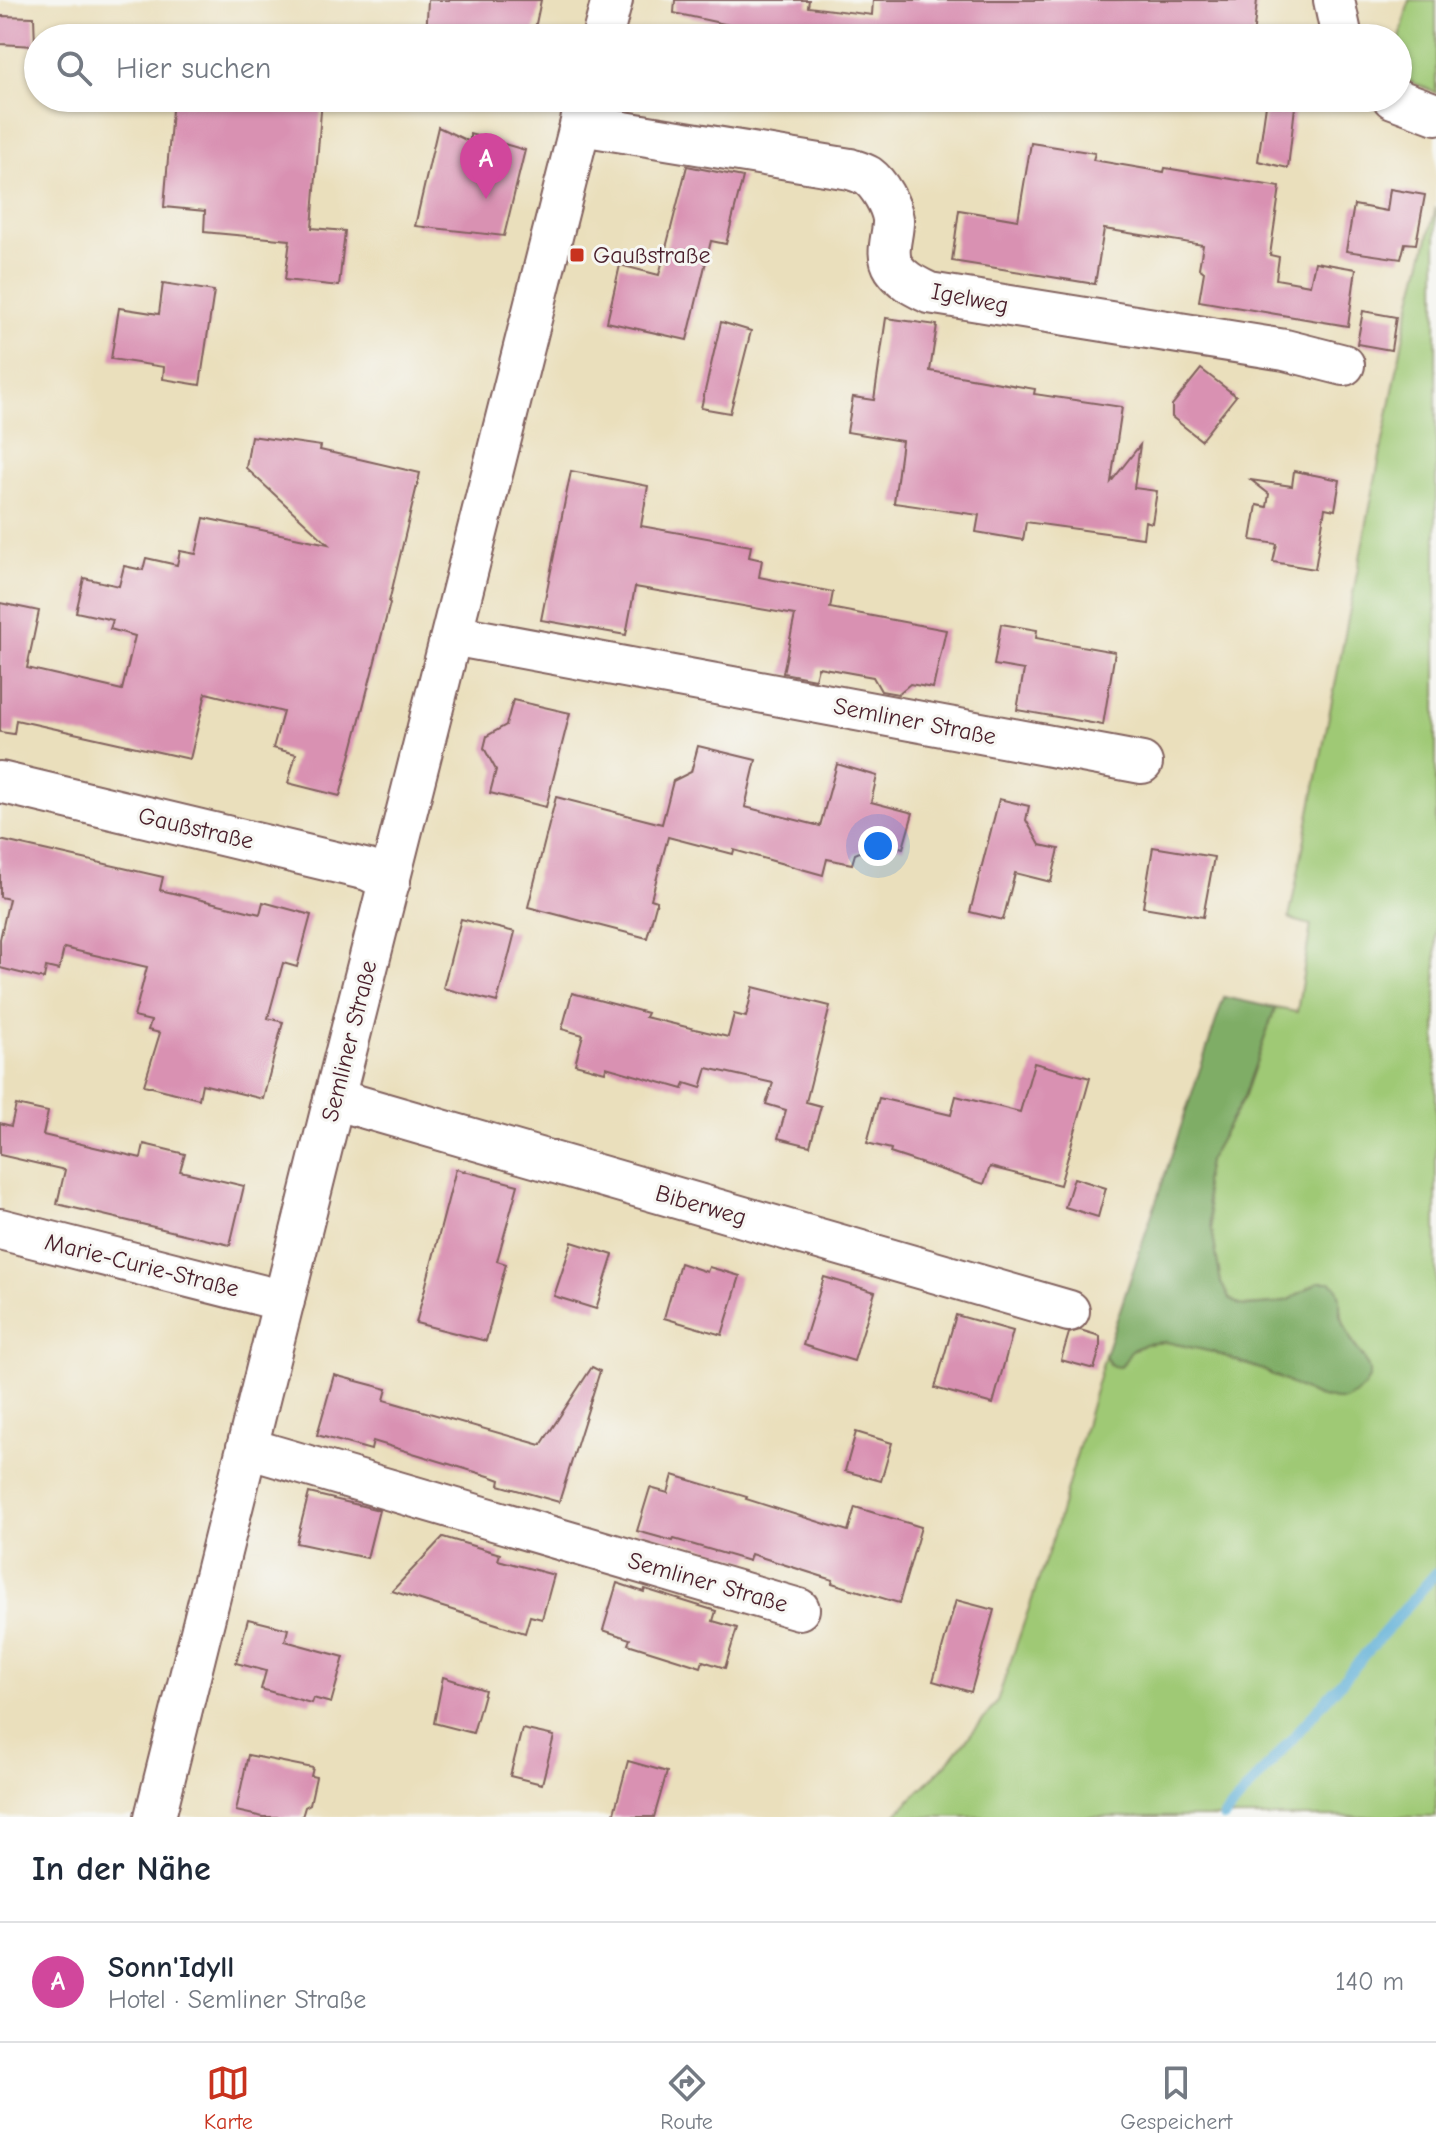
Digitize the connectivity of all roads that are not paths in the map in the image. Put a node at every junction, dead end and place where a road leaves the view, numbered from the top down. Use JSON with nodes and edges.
{"nodes":[{"id":1,"x":612,"y":0,"type":"edge"},
{"id":2,"x":1334,"y":0,"type":"edge"},
{"id":3,"x":606,"y":24,"type":"edge"},
{"id":4,"x":1339,"y":24,"type":"edge"},
{"id":5,"x":1412,"y":106,"type":"edge"},
{"id":6,"x":584,"y":112,"type":"edge"},
{"id":7,"x":1436,"y":114,"type":"edge"},
{"id":8,"x":1344,"y":365,"type":"dead end"},
{"id":9,"x":452,"y":635,"type":"junction"},
{"id":10,"x":1142,"y":763,"type":"dead end"},
{"id":11,"x":0,"y":782,"type":"edge"},
{"id":12,"x":390,"y":881,"type":"junction"},
{"id":13,"x":334,"y":1099,"type":"junction"},
{"id":14,"x":0,"y":1229,"type":"edge"},
{"id":15,"x":284,"y":1301,"type":"junction"},
{"id":16,"x":1069,"y":1311,"type":"dead end"},
{"id":17,"x":247,"y":1448,"type":"junction"},
{"id":18,"x":799,"y":1609,"type":"dead end"},
{"id":19,"x":155,"y":1817,"type":"edge"}],
"edges":[{"from":1,"to":3,"type":"street"},
{"from":2,"to":4,"type":"street"},
{"from":5,"to":7,"type":"street"},
{"from":6,"to":8,"type":"street","name":"Igelweg"},
{"from":6,"to":9,"type":"street","name":"Semliner Straße"},
{"from":9,"to":10,"type":"street","name":"Semliner Straße"},
{"from":9,"to":12,"type":"street","name":"Semliner Straße"},
{"from":11,"to":12,"type":"street","name":"Gaußstraße"},
{"from":12,"to":13,"type":"street","name":"Semliner Straße"},
{"from":13,"to":15,"type":"street","name":"Semliner Straße"},
{"from":13,"to":16,"type":"street","name":"Biberweg"},
{"from":14,"to":15,"type":"street","name":"Marie-Curie-Straße"},
{"from":15,"to":17,"type":"street","name":"Semliner Straße"},
{"from":17,"to":18,"type":"street","name":"Semliner Straße"},
{"from":17,"to":19,"type":"street","name":"Semliner Straße"}]}
